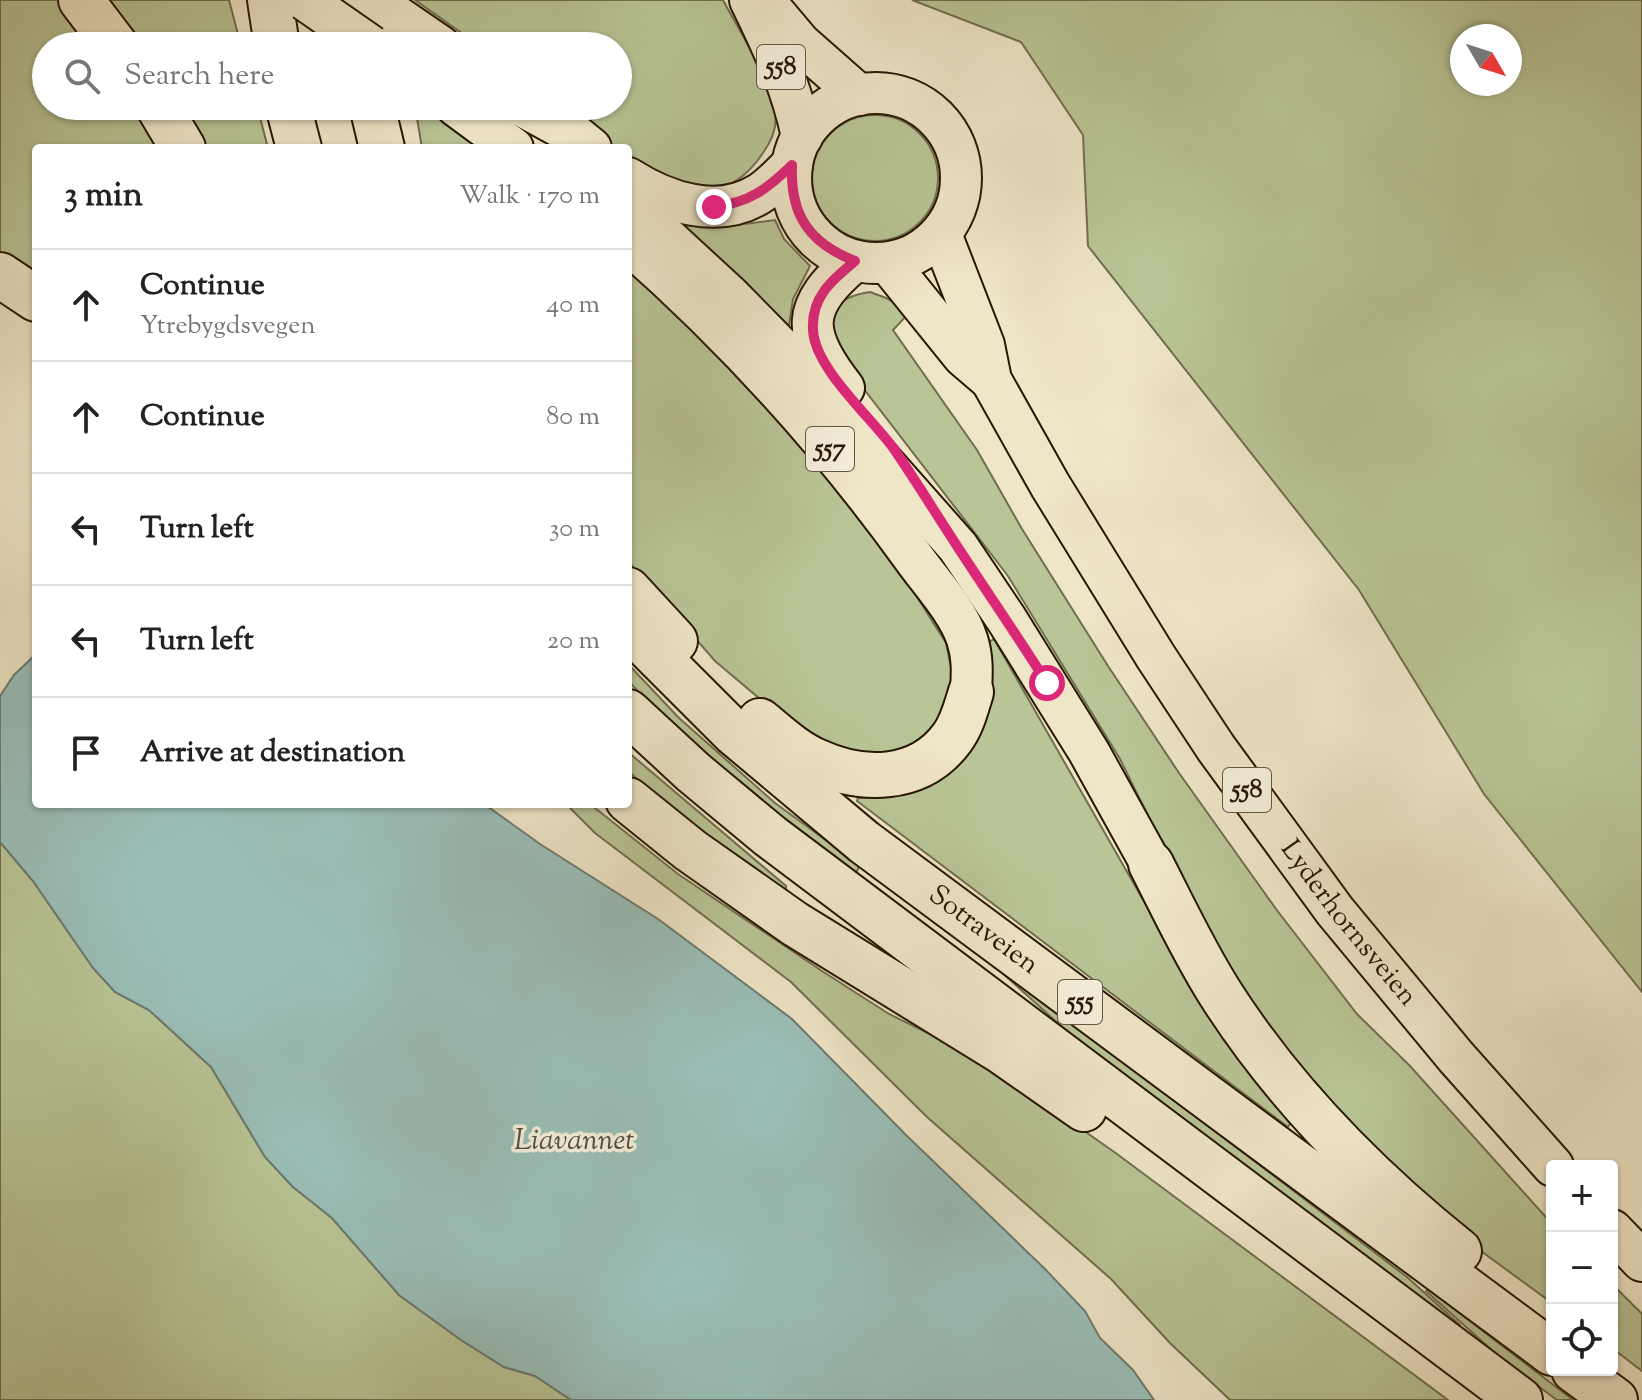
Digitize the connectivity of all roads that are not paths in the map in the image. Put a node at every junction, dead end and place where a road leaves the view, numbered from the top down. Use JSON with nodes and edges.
{"nodes":[{"id":1,"x":81,"y":0,"type":"edge"},
{"id":2,"x":270,"y":0,"type":"edge"},
{"id":3,"x":305,"y":0,"type":"edge"},
{"id":4,"x":355,"y":0,"type":"edge"},
{"id":5,"x":373,"y":0,"type":"edge"},
{"id":6,"x":750,"y":0,"type":"edge"},
{"id":7,"x":763,"y":0,"type":"edge"},
{"id":8,"x":105,"y":32,"type":"edge"},
{"id":9,"x":275,"y":32,"type":"edge"},
{"id":10,"x":351,"y":32,"type":"edge"},
{"id":11,"x":359,"y":32,"type":"edge"},
{"id":12,"x":420,"y":32,"type":"edge"},
{"id":13,"x":859,"y":95,"type":"junction"},
{"id":14,"x":166,"y":120,"type":"edge"},
{"id":15,"x":292,"y":120,"type":"edge"},
{"id":16,"x":375,"y":120,"type":"edge"},
{"id":17,"x":475,"y":120,"type":"edge"},
{"id":18,"x":536,"y":120,"type":"edge"},
{"id":19,"x":548,"y":120,"type":"edge"},
{"id":20,"x":181,"y":144,"type":"edge"},
{"id":21,"x":298,"y":144,"type":"edge"},
{"id":22,"x":381,"y":144,"type":"edge"},
{"id":23,"x":508,"y":144,"type":"edge"},
{"id":24,"x":560,"y":144,"type":"edge"},
{"id":25,"x":586,"y":144,"type":"edge"},
{"id":26,"x":797,"y":151,"type":"junction"},
{"id":27,"x":632,"y":180,"type":"edge"},
{"id":28,"x":632,"y":206,"type":"edge"},
{"id":29,"x":941,"y":234,"type":"junction"},
{"id":30,"x":632,"y":247,"type":"edge"},
{"id":31,"x":872,"y":262,"type":"junction"},
{"id":32,"x":0,"y":275,"type":"edge"},
{"id":33,"x":32,"y":296,"type":"edge"},
{"id":34,"x":991,"y":380,"type":"junction"},
{"id":35,"x":958,"y":547,"type":"junction"},
{"id":36,"x":632,"y":594,"type":"edge"},
{"id":37,"x":632,"y":631,"type":"edge"},
{"id":38,"x":971,"y":692,"type":"joint"},
{"id":39,"x":632,"y":716,"type":"edge"},
{"id":40,"x":632,"y":803,"type":"edge"},
{"id":41,"x":1151,"y":864,"type":"joint"},
{"id":42,"x":1548,"y":1160,"type":"edge"},
{"id":43,"x":1614,"y":1232,"type":"edge"},
{"id":44,"x":1642,"y":1261,"type":"edge"},
{"id":45,"x":1409,"y":1318,"type":"junction"},
{"id":46,"x":1546,"y":1319,"type":"edge"},
{"id":47,"x":1546,"y":1349,"type":"edge"},
{"id":48,"x":1618,"y":1375,"type":"edge"},
{"id":49,"x":1582,"y":1376,"type":"edge"},
{"id":50,"x":1642,"y":1396,"type":"edge"},
{"id":51,"x":1520,"y":1400,"type":"edge"},
{"id":52,"x":1615,"y":1400,"type":"edge"}],
"edges":[{"from":1,"to":8,"type":"highway"},
{"from":2,"to":9,"type":"highway"},
{"from":3,"to":10,"type":"main road","bridge":true},
{"from":4,"to":11,"type":"highway"},
{"from":5,"to":12,"type":"main road"},
{"from":6,"to":26,"type":"main road","number":"558"},
{"from":7,"to":13,"type":"main road","number":"558"},
{"from":13,"to":26,"type":"main road","number":"558"},
{"from":13,"to":29,"type":"main road","number":"558"},
{"from":14,"to":20,"type":"highway"},
{"from":15,"to":21,"type":"highway"},
{"from":16,"to":22,"type":"highway"},
{"from":17,"to":23,"type":"main road"},
{"from":18,"to":24,"type":"main road"},
{"from":19,"to":25,"type":"main road"},
{"from":26,"to":27,"type":"main road"},
{"from":26,"to":31,"type":"main road","number":"558"},
{"from":28,"to":35,"type":"main road","number":"557"},
{"from":29,"to":31,"type":"main road","number":"558"},
{"from":29,"to":34,"type":"main road","name":"Lyderhornsveien","number":"558"},
{"from":30,"to":38,"type":"main road","number":"557"},
{"from":31,"to":34,"type":"main road","name":"Lyderhornsveien","number":"558"},
{"from":31,"to":35,"type":"main road","number":"557"},
{"from":32,"to":33,"type":"highway"},
{"from":34,"to":42,"type":"main road","name":"Lyderhornsveien","number":"558"},
{"from":35,"to":41,"type":"main road","number":"557"},
{"from":36,"to":38,"type":"highway"},
{"from":37,"to":47,"type":"highway","name":"Sotraveien","number":"555"},
{"from":39,"to":45,"type":"highway","name":"Sotraveien","number":"555"},
{"from":40,"to":45,"type":"highway","number":"555"},
{"from":41,"to":46,"type":"highway"},
{"from":43,"to":44,"type":"main road"},
{"from":45,"to":51,"type":"highway","name":"Sotraveien","number":"555"},
{"from":48,"to":50,"type":"highway"},
{"from":49,"to":52,"type":"highway"}]}
